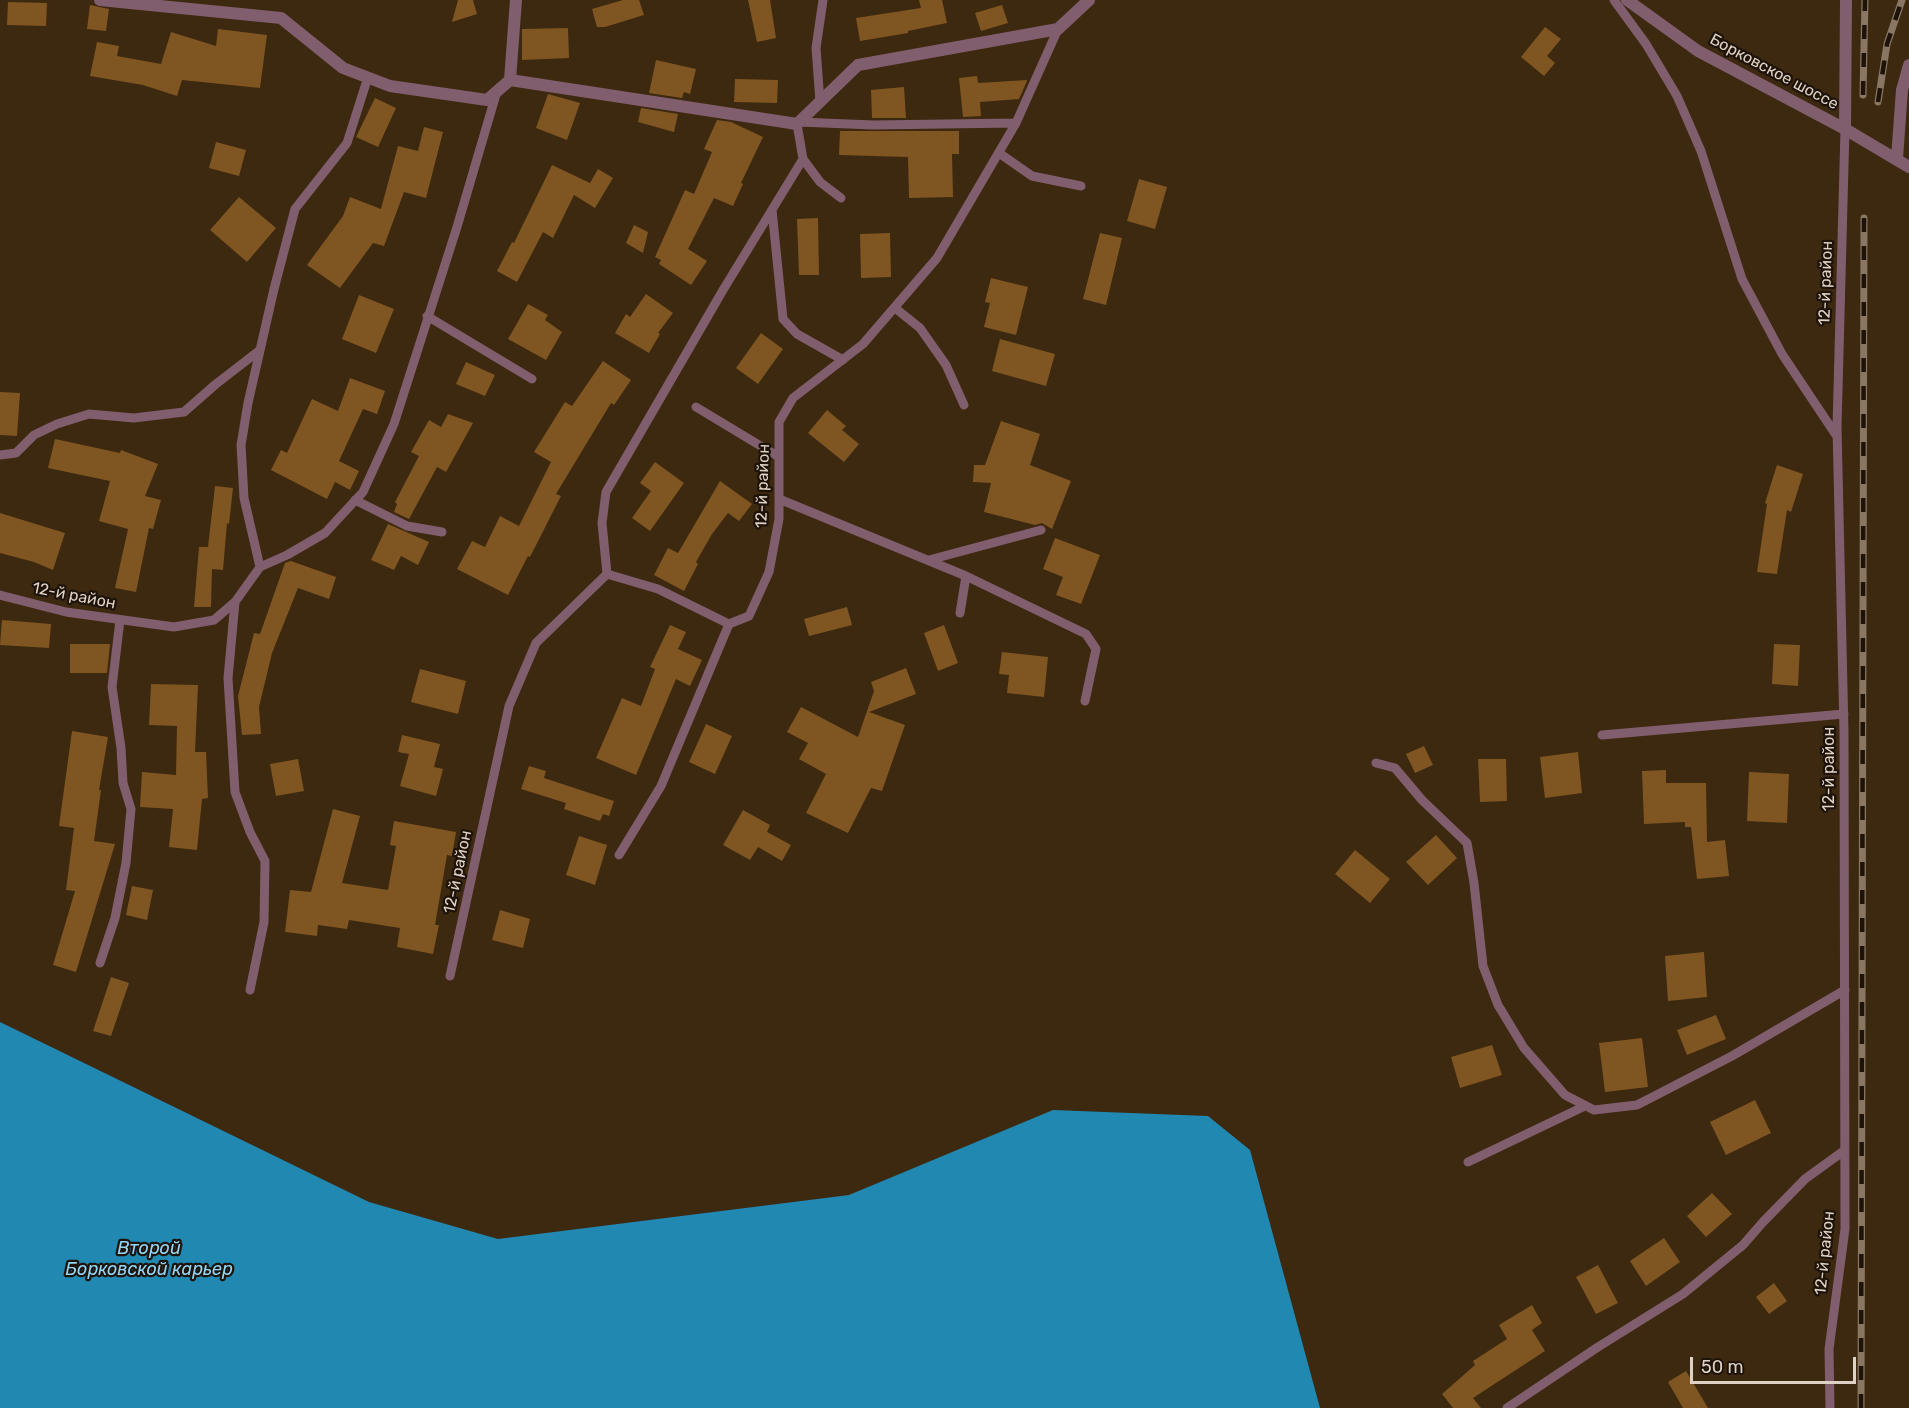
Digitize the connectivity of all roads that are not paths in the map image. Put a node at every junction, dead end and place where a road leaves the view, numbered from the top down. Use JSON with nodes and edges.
{"nodes":[{"id":1,"x":99,"y":0,"type":"edge"},
{"id":2,"x":516,"y":0,"type":"edge"},
{"id":3,"x":823,"y":0,"type":"edge"},
{"id":4,"x":1089,"y":0,"type":"edge"},
{"id":5,"x":1614,"y":0,"type":"edge"},
{"id":6,"x":1628,"y":0,"type":"edge"},
{"id":7,"x":1846,"y":0,"type":"edge"},
{"id":8,"x":1058,"y":29,"type":"junction"},
{"id":9,"x":1909,"y":65,"type":"edge"},
{"id":10,"x":368,"y":78,"type":"junction"},
{"id":11,"x":510,"y":80,"type":"junction"},
{"id":12,"x":497,"y":91,"type":"junction"},
{"id":13,"x":820,"y":102,"type":"junction"},
{"id":14,"x":798,"y":123,"type":"junction"},
{"id":15,"x":1016,"y":123,"type":"junction"},
{"id":16,"x":1845,"y":129,"type":"junction"},
{"id":17,"x":999,"y":153,"type":"junction"},
{"id":18,"x":1897,"y":158,"type":"junction"},
{"id":19,"x":803,"y":159,"type":"junction"},
{"id":20,"x":1909,"y":167,"type":"edge"},
{"id":21,"x":1081,"y":186,"type":"dead end"},
{"id":22,"x":841,"y":198,"type":"dead end"},
{"id":23,"x":772,"y":210,"type":"junction"},
{"id":24,"x":895,"y":308,"type":"junction"},
{"id":25,"x":427,"y":316,"type":"junction"},
{"id":26,"x":260,"y":350,"type":"junction"},
{"id":27,"x":843,"y":360,"type":"junction"},
{"id":28,"x":532,"y":379,"type":"dead end"},
{"id":29,"x":964,"y":405,"type":"dead end"},
{"id":30,"x":696,"y":407,"type":"dead end"},
{"id":31,"x":1837,"y":437,"type":"junction"},
{"id":32,"x":0,"y":454,"type":"edge"},
{"id":33,"x":779,"y":457,"type":"junction"},
{"id":34,"x":779,"y":499,"type":"junction"},
{"id":35,"x":356,"y":500,"type":"junction"},
{"id":36,"x":1041,"y":530,"type":"dead end"},
{"id":37,"x":442,"y":532,"type":"dead end"},
{"id":38,"x":929,"y":560,"type":"junction"},
{"id":39,"x":260,"y":567,"type":"junction"},
{"id":40,"x":607,"y":574,"type":"junction"},
{"id":41,"x":966,"y":576,"type":"junction"},
{"id":42,"x":0,"y":595,"type":"edge"},
{"id":43,"x":235,"y":602,"type":"junction"},
{"id":44,"x":960,"y":613,"type":"dead end"},
{"id":45,"x":120,"y":620,"type":"junction"},
{"id":46,"x":729,"y":624,"type":"junction"},
{"id":47,"x":1085,"y":701,"type":"dead end"},
{"id":48,"x":1844,"y":714,"type":"junction"},
{"id":49,"x":1602,"y":735,"type":"dead end"},
{"id":50,"x":1376,"y":763,"type":"dead end"},
{"id":51,"x":619,"y":855,"type":"dead end"},
{"id":52,"x":100,"y":963,"type":"dead end"},
{"id":53,"x":450,"y":976,"type":"dead end"},
{"id":54,"x":250,"y":990,"type":"dead end"},
{"id":55,"x":1845,"y":990,"type":"junction"},
{"id":56,"x":1585,"y":1106,"type":"junction"},
{"id":57,"x":1845,"y":1150,"type":"junction"},
{"id":58,"x":1468,"y":1162,"type":"dead end"},
{"id":59,"x":1507,"y":1408,"type":"edge"},
{"id":60,"x":1830,"y":1408,"type":"edge"}],
"edges":[{"from":1,"to":10,"type":"street"},
{"from":2,"to":11,"type":"street"},
{"from":3,"to":13,"type":"lane"},
{"from":4,"to":8,"type":"street"},
{"from":5,"to":31,"type":"lane"},
{"from":6,"to":16,"type":"street","name":"Борковское шоссе"},
{"from":7,"to":16,"type":"street"},
{"from":8,"to":13,"type":"street"},
{"from":8,"to":15,"type":"lane","name":"12-й район"},
{"from":9,"to":18,"type":"street"},
{"from":10,"to":12,"type":"street"},
{"from":10,"to":26,"type":"lane"},
{"from":11,"to":12,"type":"street"},
{"from":11,"to":14,"type":"street"},
{"from":12,"to":25,"type":"lane"},
{"from":13,"to":14,"type":"street"},
{"from":14,"to":15,"type":"lane"},
{"from":14,"to":19,"type":"lane"},
{"from":15,"to":17,"type":"lane","name":"12-й район"},
{"from":16,"to":18,"type":"street","name":"Борковское шоссе"},
{"from":16,"to":31,"type":"lane","name":"12-й район"},
{"from":17,"to":21,"type":"lane"},
{"from":17,"to":24,"type":"lane","name":"12-й район"},
{"from":18,"to":20,"type":"street","name":"Борковское шоссе"},
{"from":19,"to":22,"type":"lane"},
{"from":19,"to":23,"type":"lane"},
{"from":23,"to":27,"type":"lane"},
{"from":23,"to":40,"type":"lane"},
{"from":24,"to":27,"type":"lane","name":"12-й район"},
{"from":24,"to":29,"type":"lane"},
{"from":25,"to":28,"type":"lane"},
{"from":25,"to":35,"type":"lane"},
{"from":26,"to":32,"type":"lane"},
{"from":26,"to":39,"type":"lane"},
{"from":27,"to":33,"type":"lane","name":"12-й район"},
{"from":30,"to":33,"type":"lane"},
{"from":31,"to":48,"type":"lane","name":"12-й район"},
{"from":33,"to":34,"type":"lane","name":"12-й район"},
{"from":34,"to":38,"type":"lane"},
{"from":34,"to":46,"type":"lane","name":"12-й район"},
{"from":35,"to":37,"type":"lane"},
{"from":35,"to":39,"type":"lane"},
{"from":36,"to":38,"type":"lane"},
{"from":38,"to":41,"type":"lane"},
{"from":39,"to":43,"type":"lane","name":"12-й район"},
{"from":40,"to":46,"type":"lane"},
{"from":40,"to":53,"type":"lane","name":"12-й район"},
{"from":41,"to":44,"type":"lane"},
{"from":41,"to":47,"type":"lane"},
{"from":42,"to":45,"type":"lane","name":"12-й район"},
{"from":43,"to":45,"type":"lane","name":"12-й район"},
{"from":43,"to":54,"type":"lane"},
{"from":45,"to":52,"type":"lane"},
{"from":46,"to":51,"type":"lane"},
{"from":48,"to":49,"type":"lane"},
{"from":48,"to":55,"type":"lane","name":"12-й район"},
{"from":50,"to":56,"type":"lane"},
{"from":55,"to":56,"type":"lane"},
{"from":55,"to":57,"type":"lane","name":"12-й район"},
{"from":56,"to":58,"type":"lane"},
{"from":57,"to":59,"type":"lane"},
{"from":57,"to":60,"type":"lane","name":"12-й район"}]}
